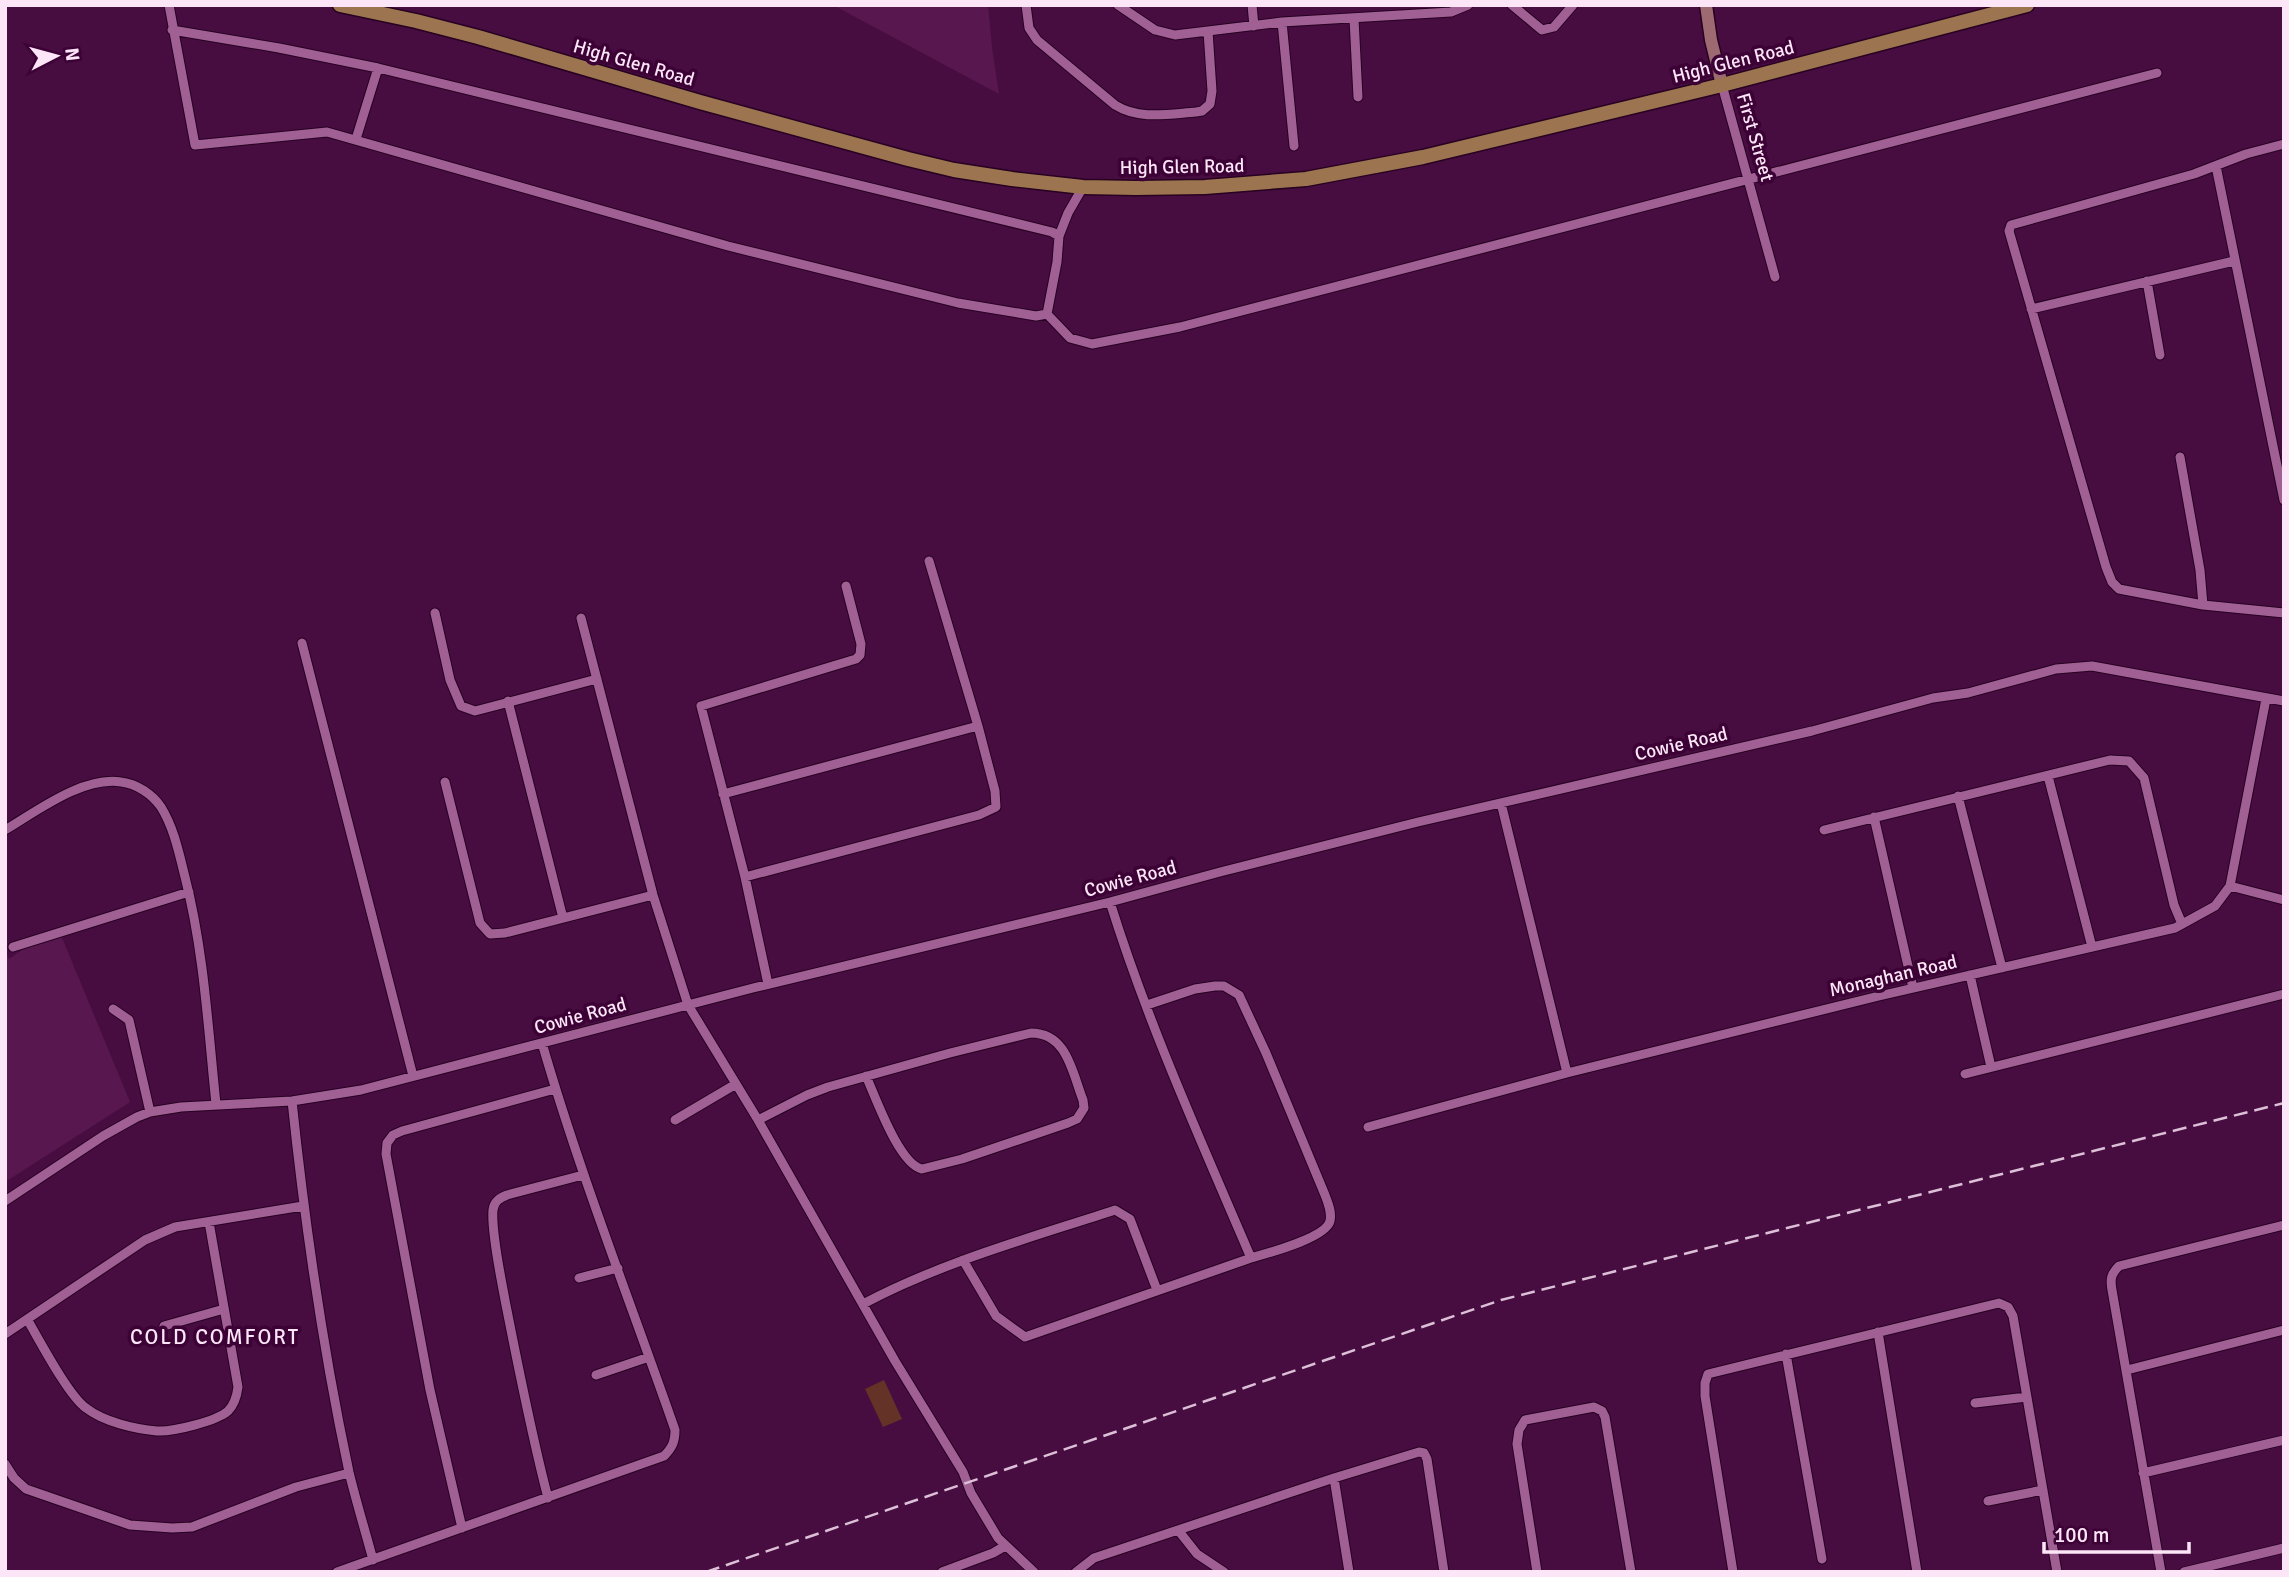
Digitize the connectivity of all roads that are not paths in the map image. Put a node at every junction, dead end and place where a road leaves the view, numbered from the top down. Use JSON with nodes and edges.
{"nodes":[{"id":1,"x":169,"y":5,"type":"edge"},
{"id":2,"x":340,"y":5,"type":"edge"},
{"id":3,"x":1026,"y":5,"type":"edge"},
{"id":4,"x":1118,"y":5,"type":"edge"},
{"id":5,"x":1252,"y":5,"type":"edge"},
{"id":6,"x":1468,"y":5,"type":"edge"},
{"id":7,"x":1512,"y":5,"type":"edge"},
{"id":8,"x":1573,"y":5,"type":"edge"},
{"id":9,"x":1706,"y":5,"type":"edge"},
{"id":10,"x":2028,"y":5,"type":"edge"},
{"id":11,"x":1402,"y":10,"type":"edge"},
{"id":12,"x":1354,"y":19,"type":"junction"},
{"id":13,"x":1282,"y":22,"type":"junction"},
{"id":14,"x":1254,"y":26,"type":"junction"},
{"id":15,"x":172,"y":30,"type":"junction"},
{"id":16,"x":1208,"y":32,"type":"junction"},
{"id":17,"x":378,"y":68,"type":"junction"},
{"id":18,"x":2157,"y":73,"type":"dead end"},
{"id":19,"x":1722,"y":85,"type":"junction"},
{"id":20,"x":1358,"y":97,"type":"dead end"},
{"id":21,"x":356,"y":139,"type":"junction"},
{"id":22,"x":2284,"y":144,"type":"edge"},
{"id":23,"x":1294,"y":146,"type":"dead end"},
{"id":24,"x":2216,"y":166,"type":"junction"},
{"id":25,"x":1748,"y":179,"type":"junction"},
{"id":26,"x":1083,"y":187,"type":"junction"},
{"id":27,"x":1059,"y":236,"type":"junction"},
{"id":28,"x":2234,"y":261,"type":"junction"},
{"id":29,"x":1775,"y":277,"type":"dead end"},
{"id":30,"x":2147,"y":281,"type":"junction"},
{"id":31,"x":2031,"y":309,"type":"junction"},
{"id":32,"x":1046,"y":314,"type":"junction"},
{"id":33,"x":2160,"y":355,"type":"dead end"},
{"id":34,"x":2180,"y":457,"type":"dead end"},
{"id":35,"x":2284,"y":500,"type":"edge"},
{"id":36,"x":929,"y":561,"type":"dead end"},
{"id":37,"x":846,"y":586,"type":"dead end"},
{"id":38,"x":2203,"y":605,"type":"junction"},
{"id":39,"x":435,"y":613,"type":"dead end"},
{"id":40,"x":2284,"y":613,"type":"edge"},
{"id":41,"x":582,"y":618,"type":"dead end"},
{"id":42,"x":302,"y":643,"type":"dead end"},
{"id":43,"x":597,"y":679,"type":"junction"},
{"id":44,"x":2266,"y":699,"type":"junction"},
{"id":45,"x":508,"y":701,"type":"junction"},
{"id":46,"x":2284,"y":701,"type":"edge"},
{"id":47,"x":978,"y":726,"type":"junction"},
{"id":48,"x":2048,"y":776,"type":"junction"},
{"id":49,"x":445,"y":782,"type":"dead end"},
{"id":50,"x":723,"y":794,"type":"junction"},
{"id":51,"x":1958,"y":796,"type":"junction"},
{"id":52,"x":1501,"y":803,"type":"junction"},
{"id":53,"x":1874,"y":817,"type":"junction"},
{"id":54,"x":5,"y":830,"type":"edge"},
{"id":55,"x":1824,"y":830,"type":"dead end"},
{"id":56,"x":745,"y":877,"type":"junction"},
{"id":57,"x":2230,"y":886,"type":"junction"},
{"id":58,"x":189,"y":891,"type":"junction"},
{"id":59,"x":653,"y":895,"type":"junction"},
{"id":60,"x":2284,"y":900,"type":"edge"},
{"id":61,"x":1110,"y":902,"type":"junction"},
{"id":62,"x":563,"y":918,"type":"junction"},
{"id":63,"x":2182,"y":924,"type":"junction"},
{"id":64,"x":13,"y":947,"type":"dead end"},
{"id":65,"x":2092,"y":947,"type":"junction"},
{"id":66,"x":2002,"y":968,"type":"junction"},
{"id":67,"x":1970,"y":975,"type":"junction"},
{"id":68,"x":768,"y":984,"type":"junction"},
{"id":69,"x":1913,"y":988,"type":"junction"},
{"id":70,"x":2284,"y":994,"type":"edge"},
{"id":71,"x":688,"y":1005,"type":"junction"},
{"id":72,"x":1147,"y":1005,"type":"junction"},
{"id":73,"x":113,"y":1009,"type":"dead end"},
{"id":74,"x":542,"y":1043,"type":"junction"},
{"id":75,"x":1991,"y":1067,"type":"junction"},
{"id":76,"x":1567,"y":1073,"type":"junction"},
{"id":77,"x":1965,"y":1074,"type":"dead end"},
{"id":78,"x":413,"y":1076,"type":"junction"},
{"id":79,"x":866,"y":1076,"type":"junction"},
{"id":80,"x":736,"y":1084,"type":"junction"},
{"id":81,"x":555,"y":1089,"type":"junction"},
{"id":82,"x":292,"y":1101,"type":"junction"},
{"id":83,"x":216,"y":1104,"type":"junction"},
{"id":84,"x":150,"y":1112,"type":"junction"},
{"id":85,"x":675,"y":1120,"type":"dead end"},
{"id":86,"x":758,"y":1120,"type":"junction"},
{"id":87,"x":1368,"y":1127,"type":"dead end"},
{"id":88,"x":583,"y":1175,"type":"junction"},
{"id":89,"x":5,"y":1202,"type":"edge"},
{"id":90,"x":303,"y":1206,"type":"junction"},
{"id":91,"x":209,"y":1222,"type":"junction"},
{"id":92,"x":2284,"y":1225,"type":"edge"},
{"id":93,"x":1251,"y":1258,"type":"junction"},
{"id":94,"x":963,"y":1260,"type":"junction"},
{"id":95,"x":618,"y":1268,"type":"junction"},
{"id":96,"x":579,"y":1278,"type":"dead end"},
{"id":97,"x":1157,"y":1290,"type":"junction"},
{"id":98,"x":863,"y":1304,"type":"junction"},
{"id":99,"x":224,"y":1308,"type":"junction"},
{"id":100,"x":27,"y":1320,"type":"junction"},
{"id":101,"x":164,"y":1326,"type":"dead end"},
{"id":102,"x":2284,"y":1330,"type":"edge"},
{"id":103,"x":1878,"y":1332,"type":"junction"},
{"id":104,"x":5,"y":1334,"type":"edge"},
{"id":105,"x":1786,"y":1354,"type":"junction"},
{"id":106,"x":649,"y":1357,"type":"junction"},
{"id":107,"x":2127,"y":1370,"type":"junction"},
{"id":108,"x":596,"y":1375,"type":"dead end"},
{"id":109,"x":2027,"y":1397,"type":"junction"},
{"id":110,"x":1975,"y":1403,"type":"dead end"},
{"id":111,"x":2284,"y":1440,"type":"edge"},
{"id":112,"x":5,"y":1464,"type":"edge"},
{"id":113,"x":349,"y":1473,"type":"junction"},
{"id":114,"x":2143,"y":1473,"type":"junction"},
{"id":115,"x":1335,"y":1478,"type":"junction"},
{"id":116,"x":2043,"y":1490,"type":"junction"},
{"id":117,"x":548,"y":1498,"type":"junction"},
{"id":118,"x":1988,"y":1501,"type":"dead end"},
{"id":119,"x":461,"y":1528,"type":"junction"},
{"id":120,"x":1178,"y":1531,"type":"junction"},
{"id":121,"x":1005,"y":1546,"type":"junction"},
{"id":122,"x":2284,"y":1548,"type":"edge"},
{"id":123,"x":1822,"y":1559,"type":"dead end"},
{"id":124,"x":373,"y":1560,"type":"junction"},
{"id":125,"x":338,"y":1572,"type":"edge"},
{"id":126,"x":942,"y":1572,"type":"edge"},
{"id":127,"x":1034,"y":1572,"type":"edge"},
{"id":128,"x":1076,"y":1572,"type":"edge"},
{"id":129,"x":1224,"y":1572,"type":"edge"},
{"id":130,"x":1349,"y":1572,"type":"edge"},
{"id":131,"x":1444,"y":1572,"type":"edge"},
{"id":132,"x":1536,"y":1572,"type":"edge"},
{"id":133,"x":1631,"y":1572,"type":"edge"},
{"id":134,"x":1733,"y":1572,"type":"edge"},
{"id":135,"x":1917,"y":1572,"type":"edge"},
{"id":136,"x":2057,"y":1572,"type":"edge"},
{"id":137,"x":2161,"y":1572,"type":"edge"},
{"id":138,"x":2184,"y":1572,"type":"edge"}],
"edges":[{"from":1,"to":15,"type":"street"},
{"from":2,"to":26,"type":"main road","name":"High Glen Road"},
{"from":3,"to":16,"type":"street"},
{"from":4,"to":16,"type":"street"},
{"from":5,"to":14,"type":"street"},
{"from":6,"to":11,"type":"street"},
{"from":7,"to":8,"type":"street"},
{"from":9,"to":19,"type":"street","name":"First Street"},
{"from":10,"to":19,"type":"main road","name":"High Glen Road"},
{"from":11,"to":12,"type":"street"},
{"from":12,"to":13,"type":"street"},
{"from":12,"to":20,"type":"street"},
{"from":13,"to":14,"type":"street"},
{"from":13,"to":23,"type":"street"},
{"from":14,"to":16,"type":"street"},
{"from":15,"to":17,"type":"street"},
{"from":15,"to":21,"type":"street"},
{"from":17,"to":21,"type":"street"},
{"from":17,"to":27,"type":"street"},
{"from":18,"to":25,"type":"street"},
{"from":19,"to":25,"type":"street","name":"First Street"},
{"from":19,"to":26,"type":"main road","name":"High Glen Road"},
{"from":21,"to":32,"type":"street"},
{"from":22,"to":24,"type":"street"},
{"from":24,"to":28,"type":"street"},
{"from":24,"to":31,"type":"street"},
{"from":25,"to":29,"type":"street","name":"First Street"},
{"from":25,"to":32,"type":"street"},
{"from":26,"to":27,"type":"street"},
{"from":27,"to":32,"type":"street"},
{"from":28,"to":30,"type":"street"},
{"from":28,"to":35,"type":"street"},
{"from":30,"to":31,"type":"street"},
{"from":30,"to":33,"type":"street"},
{"from":31,"to":38,"type":"street"},
{"from":34,"to":38,"type":"street"},
{"from":36,"to":47,"type":"street"},
{"from":37,"to":50,"type":"street"},
{"from":38,"to":40,"type":"street"},
{"from":39,"to":45,"type":"street"},
{"from":41,"to":43,"type":"street"},
{"from":42,"to":78,"type":"street"},
{"from":43,"to":45,"type":"street"},
{"from":43,"to":59,"type":"street"},
{"from":44,"to":46,"type":"street","name":"Cowie Road"},
{"from":44,"to":52,"type":"street","name":"Cowie Road"},
{"from":44,"to":57,"type":"street"},
{"from":45,"to":62,"type":"street"},
{"from":47,"to":50,"type":"street"},
{"from":47,"to":56,"type":"street"},
{"from":48,"to":51,"type":"street"},
{"from":48,"to":63,"type":"street"},
{"from":48,"to":65,"type":"street"},
{"from":49,"to":62,"type":"street"},
{"from":50,"to":56,"type":"street"},
{"from":51,"to":53,"type":"street"},
{"from":51,"to":66,"type":"street"},
{"from":52,"to":61,"type":"street","name":"Cowie Road"},
{"from":52,"to":76,"type":"street"},
{"from":53,"to":55,"type":"street"},
{"from":53,"to":69,"type":"street"},
{"from":54,"to":58,"type":"street"},
{"from":56,"to":68,"type":"street"},
{"from":57,"to":60,"type":"street"},
{"from":57,"to":63,"type":"street","name":"Monaghan Road"},
{"from":58,"to":64,"type":"street"},
{"from":58,"to":83,"type":"street"},
{"from":59,"to":62,"type":"street"},
{"from":59,"to":71,"type":"street"},
{"from":61,"to":68,"type":"street","name":"Cowie Road"},
{"from":61,"to":72,"type":"street"},
{"from":63,"to":65,"type":"street","name":"Monaghan Road"},
{"from":65,"to":66,"type":"street","name":"Monaghan Road"},
{"from":66,"to":67,"type":"street","name":"Monaghan Road"},
{"from":67,"to":69,"type":"street","name":"Monaghan Road"},
{"from":67,"to":75,"type":"street"},
{"from":68,"to":71,"type":"street","name":"Cowie Road"},
{"from":69,"to":76,"type":"street","name":"Monaghan Road"},
{"from":70,"to":75,"type":"street"},
{"from":71,"to":74,"type":"street","name":"Cowie Road"},
{"from":71,"to":80,"type":"street"},
{"from":72,"to":93,"type":"street"},
{"from":72,"to":93,"type":"street"},
{"from":73,"to":84,"type":"street"},
{"from":74,"to":78,"type":"street","name":"Cowie Road"},
{"from":74,"to":81,"type":"street"},
{"from":75,"to":77,"type":"street"},
{"from":76,"to":87,"type":"street","name":"Monaghan Road"},
{"from":78,"to":82,"type":"street","name":"Cowie Road"},
{"from":79,"to":79,"type":"street"},
{"from":79,"to":86,"type":"street"},
{"from":80,"to":85,"type":"street"},
{"from":80,"to":86,"type":"street"},
{"from":81,"to":88,"type":"street"},
{"from":81,"to":119,"type":"street"},
{"from":82,"to":83,"type":"street","name":"Cowie Road"},
{"from":82,"to":90,"type":"street"},
{"from":83,"to":84,"type":"street","name":"Cowie Road"},
{"from":84,"to":89,"type":"street","name":"Cowie Road"},
{"from":86,"to":98,"type":"street"},
{"from":88,"to":95,"type":"street"},
{"from":88,"to":117,"type":"street"},
{"from":90,"to":91,"type":"street"},
{"from":90,"to":113,"type":"street"},
{"from":91,"to":99,"type":"street"},
{"from":91,"to":100,"type":"street"},
{"from":92,"to":107,"type":"street"},
{"from":93,"to":97,"type":"street"},
{"from":94,"to":97,"type":"street"},
{"from":94,"to":97,"type":"street"},
{"from":94,"to":98,"type":"street"},
{"from":95,"to":96,"type":"street"},
{"from":95,"to":106,"type":"street"},
{"from":98,"to":121,"type":"street"},
{"from":99,"to":100,"type":"street"},
{"from":99,"to":101,"type":"street"},
{"from":100,"to":104,"type":"street"},
{"from":102,"to":107,"type":"street"},
{"from":103,"to":105,"type":"street"},
{"from":103,"to":109,"type":"street"},
{"from":103,"to":135,"type":"street"},
{"from":105,"to":123,"type":"street"},
{"from":105,"to":134,"type":"street"},
{"from":106,"to":108,"type":"street"},
{"from":106,"to":117,"type":"street"},
{"from":107,"to":114,"type":"street"},
{"from":109,"to":110,"type":"street"},
{"from":109,"to":116,"type":"street"},
{"from":111,"to":114,"type":"street"},
{"from":112,"to":113,"type":"street"},
{"from":113,"to":124,"type":"street"},
{"from":114,"to":137,"type":"street"},
{"from":115,"to":120,"type":"street"},
{"from":115,"to":130,"type":"street"},
{"from":115,"to":131,"type":"street"},
{"from":116,"to":118,"type":"street"},
{"from":116,"to":136,"type":"street"},
{"from":117,"to":119,"type":"street"},
{"from":119,"to":124,"type":"street"},
{"from":120,"to":128,"type":"street"},
{"from":120,"to":129,"type":"street"},
{"from":121,"to":126,"type":"street"},
{"from":121,"to":127,"type":"street"},
{"from":122,"to":138,"type":"street"},
{"from":124,"to":125,"type":"street"},
{"from":132,"to":133,"type":"street"}]}
